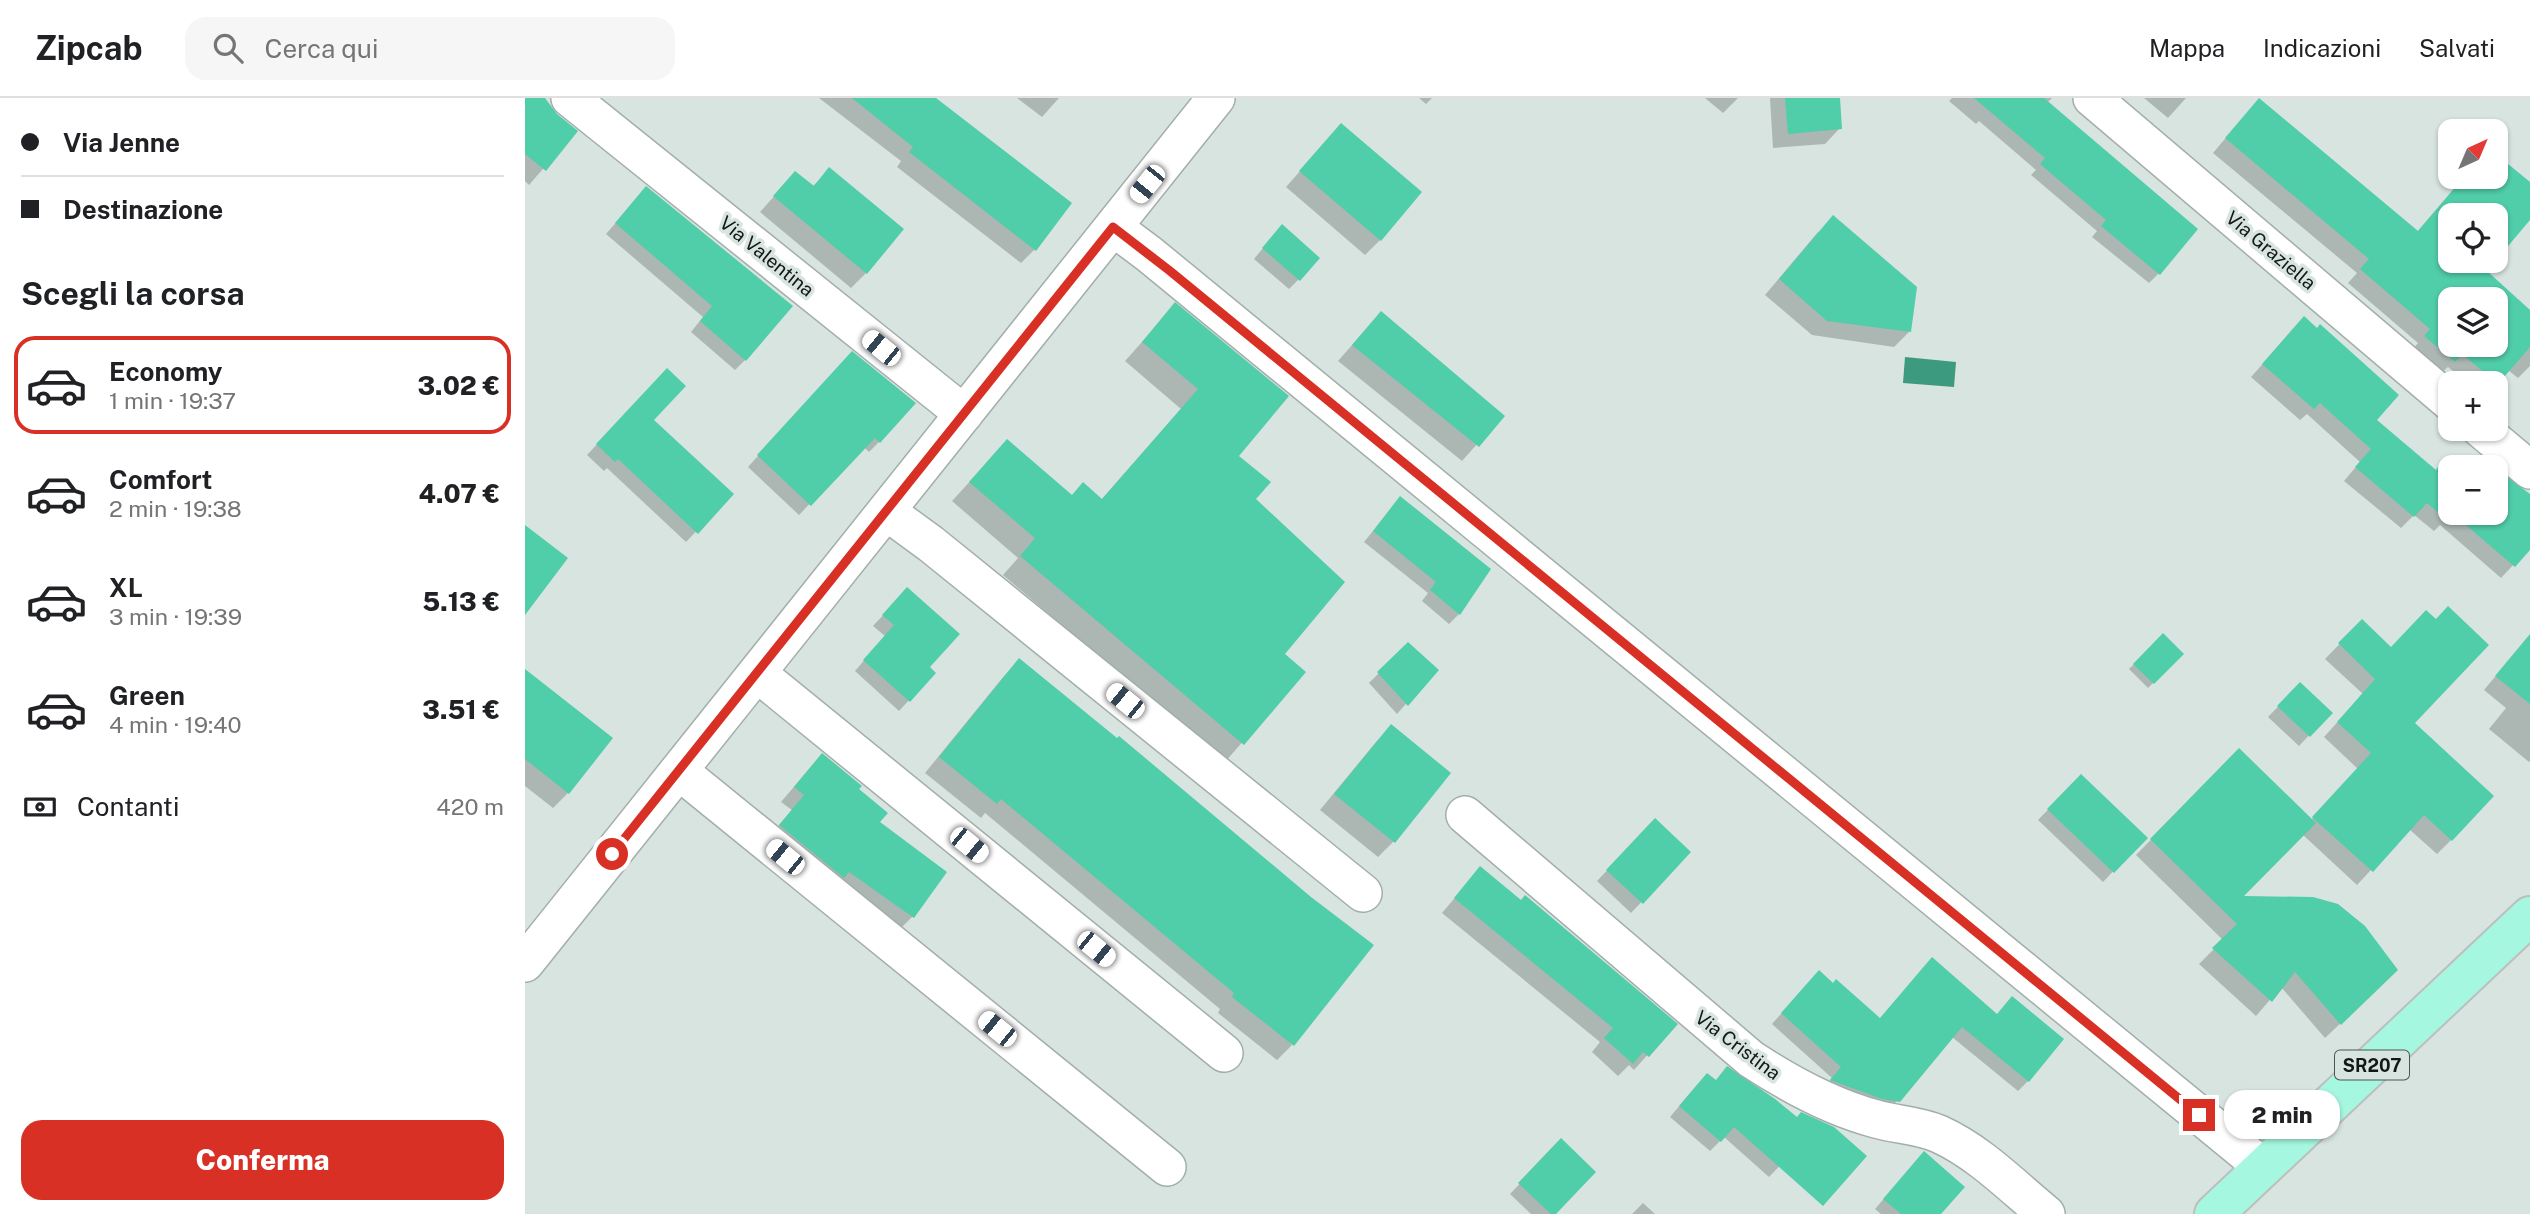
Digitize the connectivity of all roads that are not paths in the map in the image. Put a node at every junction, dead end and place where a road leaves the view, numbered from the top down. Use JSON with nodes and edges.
{"nodes":[{"id":1,"x":571,"y":98,"type":"edge"},
{"id":2,"x":1216,"y":98,"type":"edge"},
{"id":3,"x":2092,"y":98,"type":"edge"},
{"id":4,"x":1113,"y":227,"type":"junction"},
{"id":5,"x":2438,"y":392,"type":"edge"},
{"id":6,"x":964,"y":414,"type":"junction"},
{"id":7,"x":2495,"y":441,"type":"edge"},
{"id":8,"x":2530,"y":470,"type":"edge"},
{"id":9,"x":886,"y":511,"type":"junction"},
{"id":10,"x":757,"y":673,"type":"junction"},
{"id":11,"x":679,"y":771,"type":"junction"},
{"id":12,"x":1465,"y":815,"type":"dead end"},
{"id":13,"x":1363,"y":893,"type":"dead end"},
{"id":14,"x":2530,"y":916,"type":"edge"},
{"id":15,"x":526,"y":959,"type":"edge"},
{"id":16,"x":1224,"y":1054,"type":"dead end"},
{"id":17,"x":1167,"y":1167,"type":"dead end"},
{"id":18,"x":2263,"y":1167,"type":"junction"},
{"id":19,"x":2046,"y":1214,"type":"edge"},
{"id":20,"x":2214,"y":1214,"type":"edge"}],
"edges":[{"from":1,"to":6,"type":"street","name":"Via Valentina"},
{"from":2,"to":4,"type":"street"},
{"from":3,"to":5,"type":"street","name":"Via Graziella"},
{"from":4,"to":6,"type":"street"},
{"from":4,"to":18,"type":"street"},
{"from":6,"to":9,"type":"street"},
{"from":7,"to":8,"type":"street"},
{"from":9,"to":10,"type":"street"},
{"from":9,"to":13,"type":"street"},
{"from":10,"to":11,"type":"street"},
{"from":10,"to":16,"type":"street"},
{"from":11,"to":15,"type":"street"},
{"from":11,"to":17,"type":"street"},
{"from":12,"to":19,"type":"street","name":"Via Cristina"},
{"from":14,"to":18,"type":"main road","number":"SR207"},
{"from":18,"to":20,"type":"main road","number":"SR207"}]}
